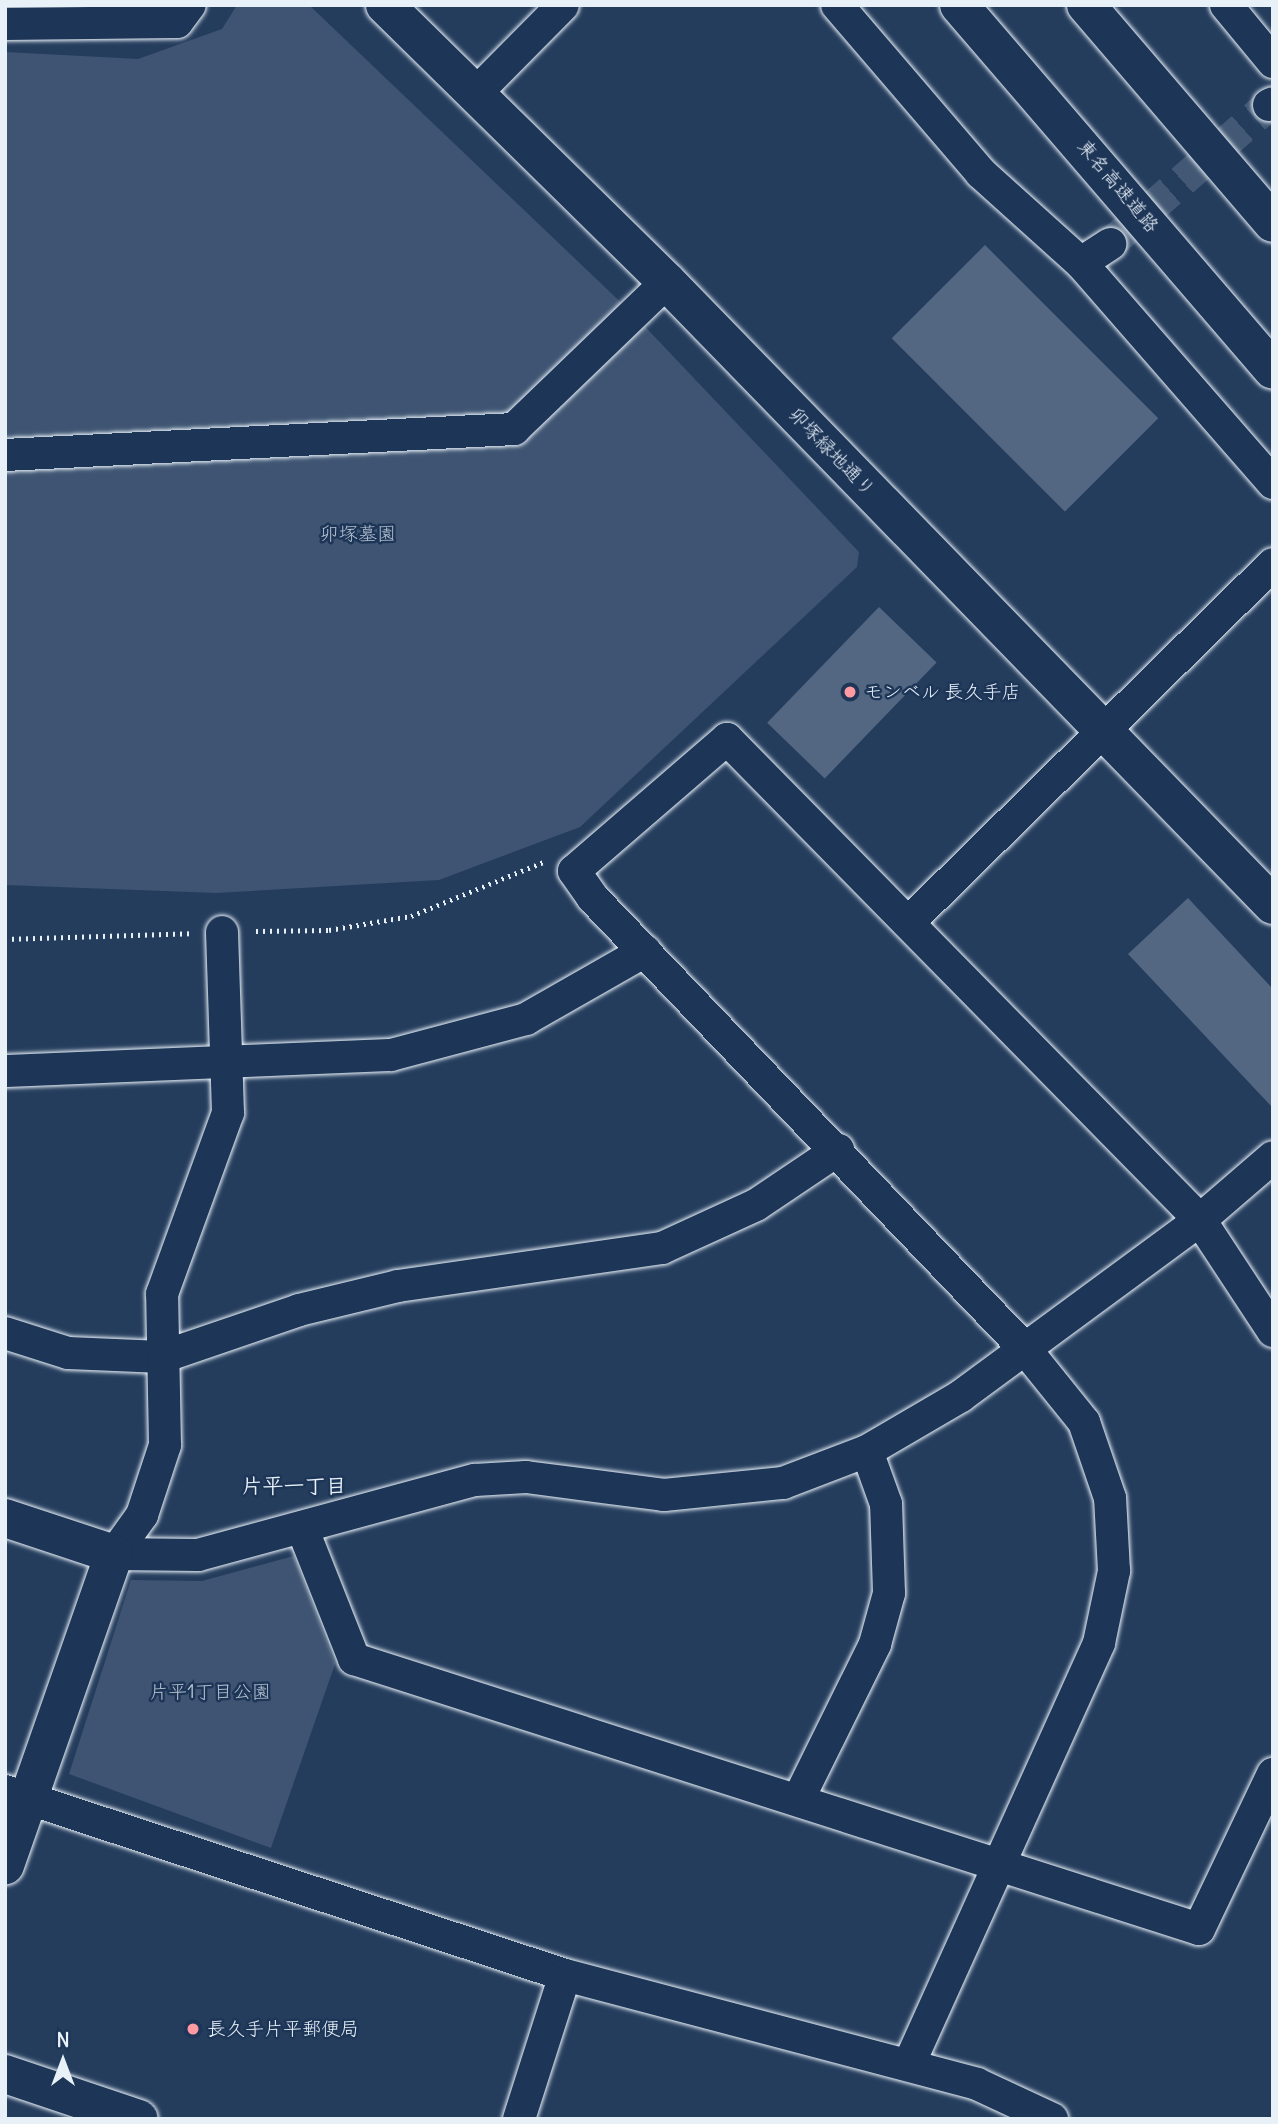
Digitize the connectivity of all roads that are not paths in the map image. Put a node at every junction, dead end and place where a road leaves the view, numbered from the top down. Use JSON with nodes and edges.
{"nodes":[{"id":1,"x":190,"y":5,"type":"edge"},
{"id":2,"x":385,"y":5,"type":"edge"},
{"id":3,"x":563,"y":5,"type":"edge"},
{"id":4,"x":836,"y":5,"type":"edge"},
{"id":5,"x":958,"y":5,"type":"edge"},
{"id":6,"x":1086,"y":5,"type":"edge"},
{"id":7,"x":1226,"y":5,"type":"edge"},
{"id":8,"x":5,"y":24,"type":"edge"},
{"id":9,"x":1273,"y":62,"type":"edge"},
{"id":10,"x":477,"y":92,"type":"junction"},
{"id":11,"x":1273,"y":223,"type":"edge"},
{"id":12,"x":1110,"y":244,"type":"tunnel mouth"},
{"id":13,"x":1081,"y":263,"type":"junction"},
{"id":14,"x":667,"y":282,"type":"junction"},
{"id":15,"x":1273,"y":369,"type":"edge"},
{"id":16,"x":5,"y":455,"type":"edge"},
{"id":17,"x":1273,"y":483,"type":"edge"},
{"id":18,"x":1273,"y":564,"type":"edge"},
{"id":19,"x":1101,"y":732,"type":"junction"},
{"id":20,"x":1273,"y":905,"type":"edge"},
{"id":21,"x":909,"y":921,"type":"junction"},
{"id":22,"x":222,"y":932,"type":"road end"},
{"id":23,"x":645,"y":951,"type":"junction"},
{"id":24,"x":229,"y":1065,"type":"junction"},
{"id":25,"x":5,"y":1070,"type":"edge"},
{"id":26,"x":838,"y":1150,"type":"junction"},
{"id":27,"x":1273,"y":1157,"type":"edge"},
{"id":28,"x":1200,"y":1220,"type":"junction"},
{"id":29,"x":1273,"y":1331,"type":"edge"},
{"id":30,"x":5,"y":1333,"type":"edge"},
{"id":31,"x":1025,"y":1349,"type":"junction"},
{"id":32,"x":162,"y":1357,"type":"junction"},
{"id":33,"x":867,"y":1451,"type":"junction"},
{"id":34,"x":5,"y":1518,"type":"edge"},
{"id":35,"x":303,"y":1530,"type":"junction"},
{"id":36,"x":114,"y":1553,"type":"junction"},
{"id":37,"x":1273,"y":1774,"type":"edge"},
{"id":38,"x":17,"y":1794,"type":"edge"},
{"id":39,"x":799,"y":1798,"type":"junction"},
{"id":40,"x":998,"y":1865,"type":"junction"},
{"id":41,"x":5,"y":1866,"type":"edge"},
{"id":42,"x":565,"y":1975,"type":"junction"},
{"id":43,"x":909,"y":2064,"type":"junction"},
{"id":44,"x":5,"y":2074,"type":"edge"},
{"id":45,"x":139,"y":2119,"type":"edge"},
{"id":46,"x":519,"y":2119,"type":"edge"},
{"id":47,"x":1052,"y":2119,"type":"edge"}],
"edges":[{"from":1,"to":8,"type":"street"},
{"from":2,"to":10,"type":"main road","name":"卯塚緑地通り"},
{"from":3,"to":10,"type":"street"},
{"from":4,"to":13,"type":"street"},
{"from":5,"to":15,"type":"main road","name":"東名高速道路"},
{"from":6,"to":11,"type":"main road"},
{"from":7,"to":9,"type":"street"},
{"from":10,"to":14,"type":"main road","name":"卯塚緑地通り"},
{"from":12,"to":13,"type":"street"},
{"from":13,"to":17,"type":"street"},
{"from":14,"to":16,"type":"street"},
{"from":14,"to":19,"type":"main road","name":"卯塚緑地通り"},
{"from":18,"to":19,"type":"street"},
{"from":19,"to":20,"type":"main road","name":"卯塚緑地通り"},
{"from":19,"to":21,"type":"street"},
{"from":21,"to":23,"type":"street"},
{"from":21,"to":28,"type":"street"},
{"from":22,"to":24,"type":"street"},
{"from":23,"to":24,"type":"street"},
{"from":23,"to":26,"type":"street"},
{"from":24,"to":25,"type":"street"},
{"from":24,"to":32,"type":"street"},
{"from":26,"to":31,"type":"street"},
{"from":26,"to":32,"type":"street"},
{"from":27,"to":28,"type":"street"},
{"from":28,"to":29,"type":"street"},
{"from":28,"to":31,"type":"street"},
{"from":30,"to":32,"type":"street"},
{"from":31,"to":33,"type":"street"},
{"from":31,"to":40,"type":"street"},
{"from":32,"to":36,"type":"street"},
{"from":33,"to":35,"type":"street"},
{"from":33,"to":39,"type":"street"},
{"from":34,"to":36,"type":"main road"},
{"from":35,"to":36,"type":"street"},
{"from":35,"to":39,"type":"street"},
{"from":36,"to":38,"type":"main road"},
{"from":37,"to":40,"type":"street"},
{"from":38,"to":41,"type":"main road"},
{"from":38,"to":42,"type":"street"},
{"from":39,"to":40,"type":"street"},
{"from":40,"to":43,"type":"street"},
{"from":42,"to":43,"type":"street"},
{"from":42,"to":46,"type":"street"},
{"from":43,"to":47,"type":"street"},
{"from":44,"to":45,"type":"main road"}]}
